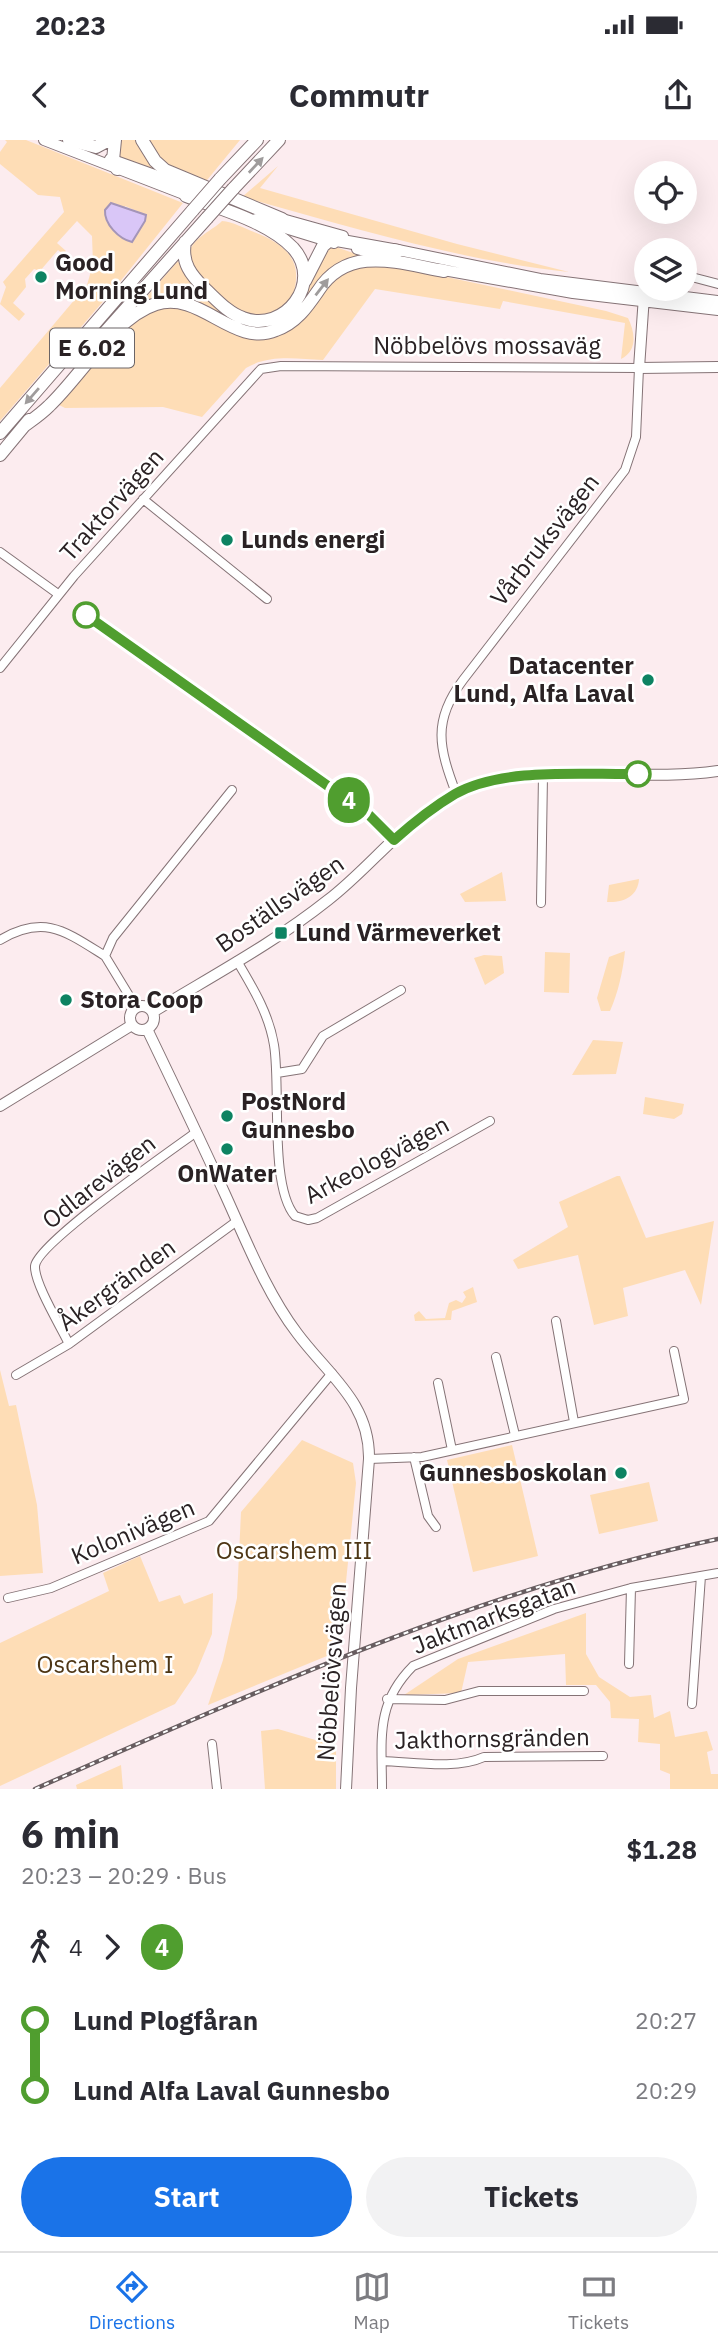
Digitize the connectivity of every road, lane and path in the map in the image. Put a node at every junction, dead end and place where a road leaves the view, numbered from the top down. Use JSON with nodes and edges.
{"nodes":[{"id":1,"x":44,"y":140,"type":"edge"},
{"id":2,"x":61,"y":140,"type":"edge"},
{"id":3,"x":69,"y":140,"type":"edge"},
{"id":4,"x":109,"y":140,"type":"edge"},
{"id":5,"x":115,"y":140,"type":"edge"},
{"id":6,"x":142,"y":140,"type":"edge"},
{"id":7,"x":245,"y":140,"type":"edge"},
{"id":8,"x":257,"y":140,"type":"edge"},
{"id":9,"x":279,"y":140,"type":"edge"},
{"id":10,"x":115,"y":165,"type":"junction"},
{"id":11,"x":225,"y":175,"type":"junction"},
{"id":12,"x":186,"y":196,"type":"junction"},
{"id":13,"x":282,"y":219,"type":"junction"},
{"id":14,"x":185,"y":242,"type":"junction"},
{"id":15,"x":327,"y":242,"type":"junction"},
{"id":16,"x":398,"y":251,"type":"junction"},
{"id":17,"x":444,"y":271,"type":"junction"},
{"id":18,"x":697,"y":278,"type":"edge"},
{"id":19,"x":304,"y":283,"type":"junction"},
{"id":20,"x":718,"y":284,"type":"edge"},
{"id":21,"x":634,"y":291,"type":"edge"},
{"id":22,"x":634,"y":292,"type":"edge"},
{"id":23,"x":697,"y":299,"type":"edge"},
{"id":24,"x":644,"y":301,"type":"edge"},
{"id":25,"x":679,"y":301,"type":"edge"},
{"id":26,"x":718,"y":302,"type":"edge"},
{"id":27,"x":718,"y":310,"type":"edge"},
{"id":28,"x":718,"y":367,"type":"edge"},
{"id":29,"x":639,"y":368,"type":"junction"},
{"id":30,"x":256,"y":372,"type":"joint"},
{"id":31,"x":24,"y":426,"type":"junction"},
{"id":32,"x":0,"y":433,"type":"edge"},
{"id":33,"x":0,"y":454,"type":"edge"},
{"id":34,"x":143,"y":499,"type":"junction"},
{"id":35,"x":0,"y":554,"type":"edge"},
{"id":36,"x":58,"y":594,"type":"junction"},
{"id":37,"x":267,"y":599,"type":"dead end"},
{"id":38,"x":0,"y":668,"type":"edge"},
{"id":39,"x":718,"y":771,"type":"edge"},
{"id":40,"x":543,"y":775,"type":"junction"},
{"id":41,"x":232,"y":789,"type":"dead end"},
{"id":42,"x":456,"y":793,"type":"junction"},
{"id":43,"x":541,"y":903,"type":"dead end"},
{"id":44,"x":0,"y":940,"type":"edge"},
{"id":45,"x":106,"y":956,"type":"junction"},
{"id":46,"x":237,"y":961,"type":"junction"},
{"id":47,"x":401,"y":990,"type":"dead end"},
{"id":48,"x":136,"y":1007,"type":"junction"},
{"id":49,"x":153,"y":1012,"type":"junction"},
{"id":50,"x":132,"y":1025,"type":"junction"},
{"id":51,"x":147,"y":1028,"type":"junction"},
{"id":52,"x":277,"y":1073,"type":"junction"},
{"id":53,"x":0,"y":1106,"type":"edge"},
{"id":54,"x":490,"y":1121,"type":"dead end"},
{"id":55,"x":195,"y":1133,"type":"junction"},
{"id":56,"x":237,"y":1222,"type":"junction"},
{"id":57,"x":556,"y":1321,"type":"dead end"},
{"id":58,"x":69,"y":1344,"type":"junction"},
{"id":59,"x":674,"y":1351,"type":"dead end"},
{"id":60,"x":496,"y":1357,"type":"dead end"},
{"id":61,"x":332,"y":1373,"type":"junction"},
{"id":62,"x":16,"y":1375,"type":"dead end"},
{"id":63,"x":438,"y":1383,"type":"dead end"},
{"id":64,"x":574,"y":1422,"type":"junction"},
{"id":65,"x":515,"y":1435,"type":"junction"},
{"id":66,"x":452,"y":1450,"type":"junction"},
{"id":67,"x":414,"y":1457,"type":"junction"},
{"id":68,"x":369,"y":1459,"type":"junction"},
{"id":69,"x":436,"y":1527,"type":"dead end"},
{"id":70,"x":718,"y":1573,"type":"edge"},
{"id":71,"x":701,"y":1576,"type":"junction"},
{"id":72,"x":631,"y":1588,"type":"junction"},
{"id":73,"x":8,"y":1598,"type":"dead end"},
{"id":74,"x":629,"y":1664,"type":"dead end"},
{"id":75,"x":584,"y":1691,"type":"dead end"},
{"id":76,"x":387,"y":1699,"type":"junction"},
{"id":77,"x":692,"y":1704,"type":"dead end"},
{"id":78,"x":212,"y":1744,"type":"dead end"},
{"id":79,"x":603,"y":1756,"type":"dead end"},
{"id":80,"x":382,"y":1761,"type":"junction"},
{"id":81,"x":217,"y":1789,"type":"edge"},
{"id":82,"x":346,"y":1789,"type":"edge"},
{"id":83,"x":382,"y":1789,"type":"edge"}],
"edges":[{"from":1,"to":10,"type":"street"},
{"from":2,"to":10,"type":"street"},
{"from":3,"to":4,"type":"main road"},
{"from":5,"to":10,"type":"main road"},
{"from":6,"to":13,"type":"main road"},
{"from":7,"to":11,"type":"main road"},
{"from":8,"to":11,"type":"main road","number":"E 6.02"},
{"from":14,"to":9,"type":"main road","number":"E 6.02","one_way":true,"bridge":true},
{"from":10,"to":12,"type":"street"},
{"from":10,"to":13,"type":"street"},
{"from":11,"to":32,"type":"main road","number":"E 6.02","one_way":true,"bridge":true},
{"from":12,"to":15,"type":"street"},
{"from":12,"to":19,"type":"main road"},
{"from":13,"to":16,"type":"street"},
{"from":14,"to":19,"type":"main road"},
{"from":14,"to":31,"type":"main road","number":"E 6.02"},
{"from":15,"to":16,"type":"main road"},
{"from":15,"to":17,"type":"street"},
{"from":15,"to":19,"type":"main road"},
{"from":16,"to":21,"type":"street"},
{"from":17,"to":22,"type":"street"},
{"from":31,"to":17,"type":"main road","one_way":true},
{"from":18,"to":20,"type":"street"},
{"from":23,"to":26,"type":"street"},
{"from":24,"to":29,"type":"street","name":"Vårbruksvägen"},
{"from":25,"to":27,"type":"street"},
{"from":28,"to":29,"type":"street","name":"Nöbbelövs mossaväg"},
{"from":29,"to":30,"type":"street","name":"Nöbbelövs mossaväg"},
{"from":29,"to":42,"type":"street","name":"Vårbruksvägen"},
{"from":30,"to":34,"type":"street","name":"Traktorvägen"},
{"from":31,"to":33,"type":"main road","number":"E 6.02"},
{"from":34,"to":36,"type":"street","name":"Traktorvägen"},
{"from":34,"to":37,"type":"street"},
{"from":35,"to":36,"type":"street"},
{"from":36,"to":38,"type":"street","name":"Traktorvägen"},
{"from":39,"to":40,"type":"street","name":"Boställsvägen"},
{"from":40,"to":42,"type":"street","name":"Boställsvägen"},
{"from":40,"to":43,"type":"street"},
{"from":41,"to":45,"type":"street"},
{"from":42,"to":46,"type":"street","name":"Boställsvägen"},
{"from":44,"to":45,"type":"street"},
{"from":45,"to":48,"type":"street"},
{"from":46,"to":49,"type":"street","name":"Boställsvägen"},
{"from":46,"to":52,"type":"street","name":"Arkeologvägen"},
{"from":47,"to":52,"type":"street"},
{"from":48,"to":49,"type":"street"},
{"from":48,"to":50,"type":"street"},
{"from":49,"to":51,"type":"street"},
{"from":50,"to":51,"type":"street"},
{"from":50,"to":53,"type":"street"},
{"from":51,"to":55,"type":"street","name":"Nöbbelövsvägen"},
{"from":52,"to":54,"type":"street","name":"Arkeologvägen"},
{"from":55,"to":56,"type":"street","name":"Nöbbelövsvägen"},
{"from":55,"to":58,"type":"street","name":"Odlarevägen"},
{"from":56,"to":58,"type":"street","name":"Åkergränden"},
{"from":56,"to":61,"type":"street","name":"Nöbbelövsvägen"},
{"from":57,"to":64,"type":"street"},
{"from":58,"to":62,"type":"street","name":"Åkergränden"},
{"from":59,"to":64,"type":"street"},
{"from":60,"to":65,"type":"street"},
{"from":61,"to":68,"type":"street","name":"Nöbbelövsvägen"},
{"from":61,"to":73,"type":"street","name":"Kolonivägen"},
{"from":63,"to":66,"type":"street"},
{"from":64,"to":65,"type":"street"},
{"from":65,"to":66,"type":"street"},
{"from":66,"to":67,"type":"street"},
{"from":67,"to":68,"type":"street"},
{"from":67,"to":69,"type":"street"},
{"from":68,"to":82,"type":"street","name":"Nöbbelövsvägen"},
{"from":70,"to":71,"type":"street","name":"Jaktmarksgatan"},
{"from":71,"to":72,"type":"street","name":"Jaktmarksgatan"},
{"from":71,"to":77,"type":"street"},
{"from":72,"to":74,"type":"street"},
{"from":72,"to":76,"type":"street","name":"Jaktmarksgatan"},
{"from":75,"to":76,"type":"street"},
{"from":76,"to":80,"type":"street"},
{"from":78,"to":81,"type":"street"},
{"from":79,"to":80,"type":"street","name":"Jakthornsgränden"},
{"from":80,"to":83,"type":"street"}]}
